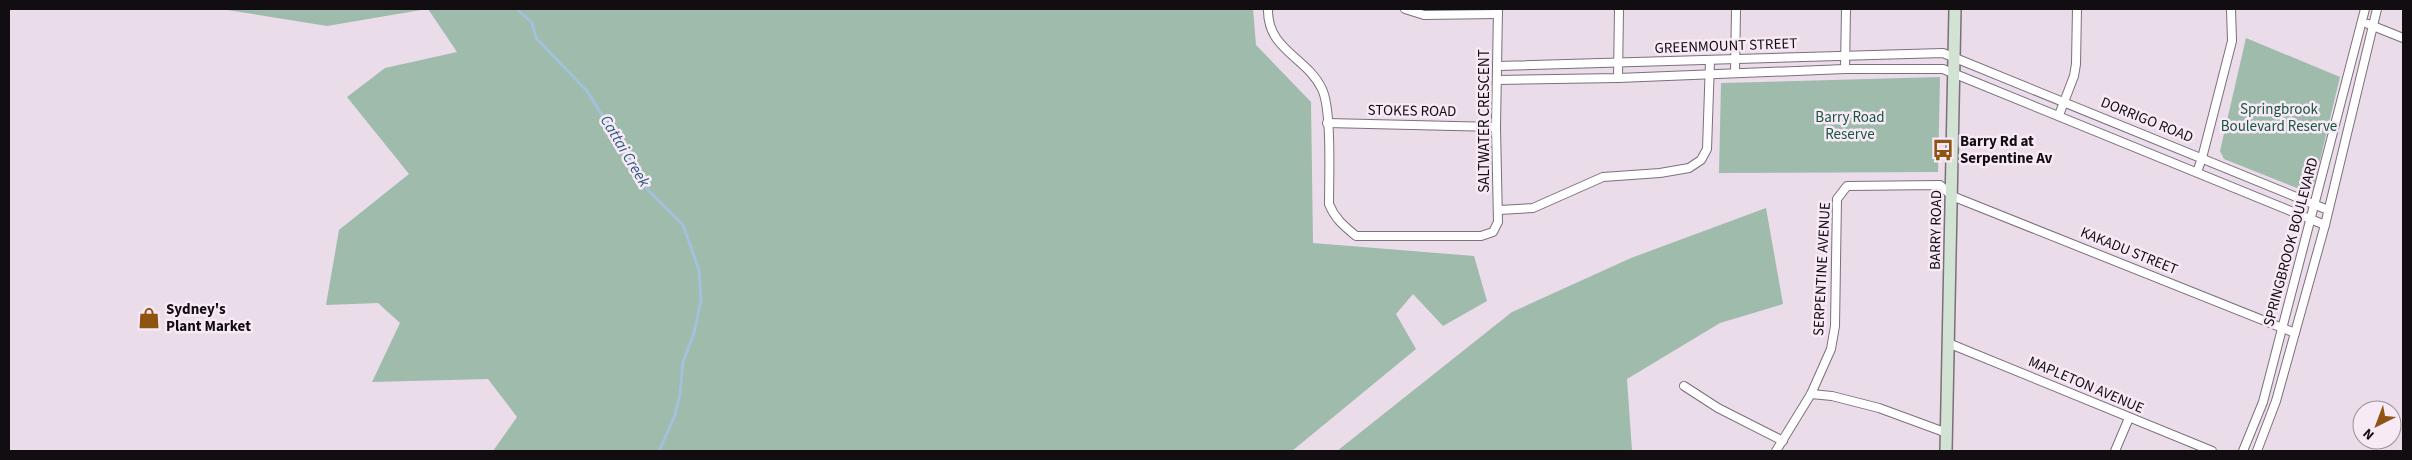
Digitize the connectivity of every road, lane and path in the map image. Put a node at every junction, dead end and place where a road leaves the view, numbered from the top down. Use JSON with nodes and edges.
{"nodes":[{"id":1,"x":1268,"y":9,"type":"edge"},
{"id":2,"x":1405,"y":9,"type":"edge"},
{"id":3,"x":1619,"y":9,"type":"edge"},
{"id":4,"x":1736,"y":9,"type":"edge"},
{"id":5,"x":1846,"y":9,"type":"edge"},
{"id":6,"x":1955,"y":9,"type":"edge"},
{"id":7,"x":2077,"y":9,"type":"edge"},
{"id":8,"x":2231,"y":9,"type":"edge"},
{"id":9,"x":2365,"y":9,"type":"edge"},
{"id":10,"x":2377,"y":9,"type":"edge"},
{"id":11,"x":1498,"y":11,"type":"edge"},
{"id":12,"x":2362,"y":21,"type":"junction"},
{"id":13,"x":2373,"y":26,"type":"junction"},
{"id":14,"x":2403,"y":38,"type":"edge"},
{"id":15,"x":1845,"y":55,"type":"junction"},
{"id":16,"x":1954,"y":58,"type":"junction"},
{"id":17,"x":1736,"y":59,"type":"junction"},
{"id":18,"x":1710,"y":61,"type":"junction"},
{"id":19,"x":1618,"y":64,"type":"junction"},
{"id":20,"x":1498,"y":66,"type":"junction"},
{"id":21,"x":1845,"y":69,"type":"junction"},
{"id":22,"x":1735,"y":72,"type":"junction"},
{"id":23,"x":1954,"y":72,"type":"junction"},
{"id":24,"x":1710,"y":74,"type":"junction"},
{"id":25,"x":1618,"y":78,"type":"junction"},
{"id":26,"x":1497,"y":80,"type":"junction"},
{"id":27,"x":2064,"y":101,"type":"junction"},
{"id":28,"x":2059,"y":115,"type":"junction"},
{"id":29,"x":1328,"y":123,"type":"junction"},
{"id":30,"x":1496,"y":126,"type":"junction"},
{"id":31,"x":2202,"y":158,"type":"junction"},
{"id":32,"x":2196,"y":172,"type":"junction"},
{"id":33,"x":1952,"y":196,"type":"junction"},
{"id":34,"x":2316,"y":204,"type":"junction"},
{"id":35,"x":1499,"y":210,"type":"junction"},
{"id":36,"x":2328,"y":210,"type":"junction"},
{"id":37,"x":2312,"y":220,"type":"junction"},
{"id":38,"x":2324,"y":225,"type":"junction"},
{"id":39,"x":2282,"y":327,"type":"junction"},
{"id":40,"x":2295,"y":333,"type":"junction"},
{"id":41,"x":1948,"y":343,"type":"junction"},
{"id":42,"x":1684,"y":386,"type":"dead end"},
{"id":43,"x":1811,"y":394,"type":"junction"},
{"id":44,"x":2129,"y":418,"type":"junction"},
{"id":45,"x":1946,"y":433,"type":"junction"},
{"id":46,"x":1782,"y":441,"type":"junction"},
{"id":47,"x":1776,"y":451,"type":"edge"},
{"id":48,"x":1946,"y":451,"type":"edge"},
{"id":49,"x":2115,"y":451,"type":"edge"},
{"id":50,"x":2212,"y":451,"type":"edge"},
{"id":51,"x":2243,"y":451,"type":"edge"},
{"id":52,"x":2256,"y":451,"type":"edge"}],
"edges":[{"from":1,"to":29,"type":"street"},
{"from":2,"to":11,"type":"street"},
{"from":3,"to":19,"type":"street"},
{"from":4,"to":17,"type":"street"},
{"from":5,"to":15,"type":"street"},
{"from":6,"to":16,"type":"street","name":"BARRY ROAD"},
{"from":7,"to":27,"type":"street"},
{"from":8,"to":31,"type":"street"},
{"from":9,"to":12,"type":"street","name":"SPRINGBROOK BOULEVARD"},
{"from":10,"to":13,"type":"street","name":"SPRINGBROOK BOULEVARD"},
{"from":11,"to":20,"type":"street","name":"SALTWATER CRESCENT"},
{"from":12,"to":13,"type":"street"},
{"from":12,"to":34,"type":"street","name":"SPRINGBROOK BOULEVARD"},
{"from":13,"to":14,"type":"street"},
{"from":13,"to":36,"type":"street","name":"SPRINGBROOK BOULEVARD"},
{"from":15,"to":16,"type":"street","name":"GREENMOUNT STREET"},
{"from":15,"to":17,"type":"street","name":"GREENMOUNT STREET"},
{"from":15,"to":21,"type":"street"},
{"from":16,"to":23,"type":"street","name":"BARRY ROAD"},
{"from":16,"to":27,"type":"street","name":"DORRIGO ROAD"},
{"from":17,"to":18,"type":"street","name":"GREENMOUNT STREET"},
{"from":17,"to":22,"type":"street"},
{"from":18,"to":19,"type":"street","name":"GREENMOUNT STREET"},
{"from":18,"to":24,"type":"street"},
{"from":19,"to":20,"type":"street","name":"GREENMOUNT STREET"},
{"from":19,"to":25,"type":"street"},
{"from":20,"to":26,"type":"street","name":"SALTWATER CRESCENT"},
{"from":21,"to":22,"type":"street","name":"GREENMOUNT STREET"},
{"from":21,"to":23,"type":"street","name":"GREENMOUNT STREET"},
{"from":22,"to":24,"type":"street","name":"GREENMOUNT STREET"},
{"from":23,"to":28,"type":"street","name":"DORRIGO ROAD"},
{"from":23,"to":33,"type":"street","name":"BARRY ROAD"},
{"from":24,"to":25,"type":"street","name":"GREENMOUNT STREET"},
{"from":24,"to":35,"type":"street"},
{"from":25,"to":26,"type":"street","name":"GREENMOUNT STREET"},
{"from":26,"to":30,"type":"street","name":"SALTWATER CRESCENT"},
{"from":27,"to":28,"type":"street"},
{"from":27,"to":31,"type":"street","name":"DORRIGO ROAD"},
{"from":28,"to":32,"type":"street","name":"DORRIGO ROAD"},
{"from":29,"to":30,"type":"street","name":"STOKES ROAD"},
{"from":29,"to":35,"type":"street","name":"SALTWATER CRESCENT"},
{"from":30,"to":35,"type":"street","name":"SALTWATER CRESCENT"},
{"from":31,"to":32,"type":"street"},
{"from":31,"to":34,"type":"street","name":"DORRIGO ROAD"},
{"from":32,"to":37,"type":"street","name":"DORRIGO ROAD"},
{"from":33,"to":39,"type":"street","name":"KAKADU STREET"},
{"from":33,"to":41,"type":"street","name":"BARRY ROAD"},
{"from":33,"to":43,"type":"street","name":"SERPENTINE AVENUE"},
{"from":34,"to":36,"type":"street","name":"DORRIGO ROAD"},
{"from":34,"to":37,"type":"street","name":"SPRINGBROOK BOULEVARD"},
{"from":36,"to":38,"type":"street","name":"SPRINGBROOK BOULEVARD"},
{"from":37,"to":38,"type":"street","name":"DORRIGO ROAD"},
{"from":37,"to":39,"type":"street","name":"SPRINGBROOK BOULEVARD"},
{"from":38,"to":40,"type":"street","name":"SPRINGBROOK BOULEVARD"},
{"from":39,"to":40,"type":"street","name":"KAKADU STREET"},
{"from":39,"to":51,"type":"street","name":"SPRINGBROOK BOULEVARD"},
{"from":40,"to":52,"type":"street","name":"SPRINGBROOK BOULEVARD"},
{"from":41,"to":44,"type":"street","name":"MAPLETON AVENUE"},
{"from":41,"to":45,"type":"street","name":"BARRY ROAD"},
{"from":42,"to":46,"type":"street"},
{"from":43,"to":45,"type":"street"},
{"from":43,"to":46,"type":"street","name":"SERPENTINE AVENUE"},
{"from":44,"to":49,"type":"street"},
{"from":44,"to":50,"type":"street","name":"MAPLETON AVENUE"},
{"from":45,"to":48,"type":"street","name":"BARRY ROAD"},
{"from":46,"to":47,"type":"street","name":"SERPENTINE AVENUE"}]}
